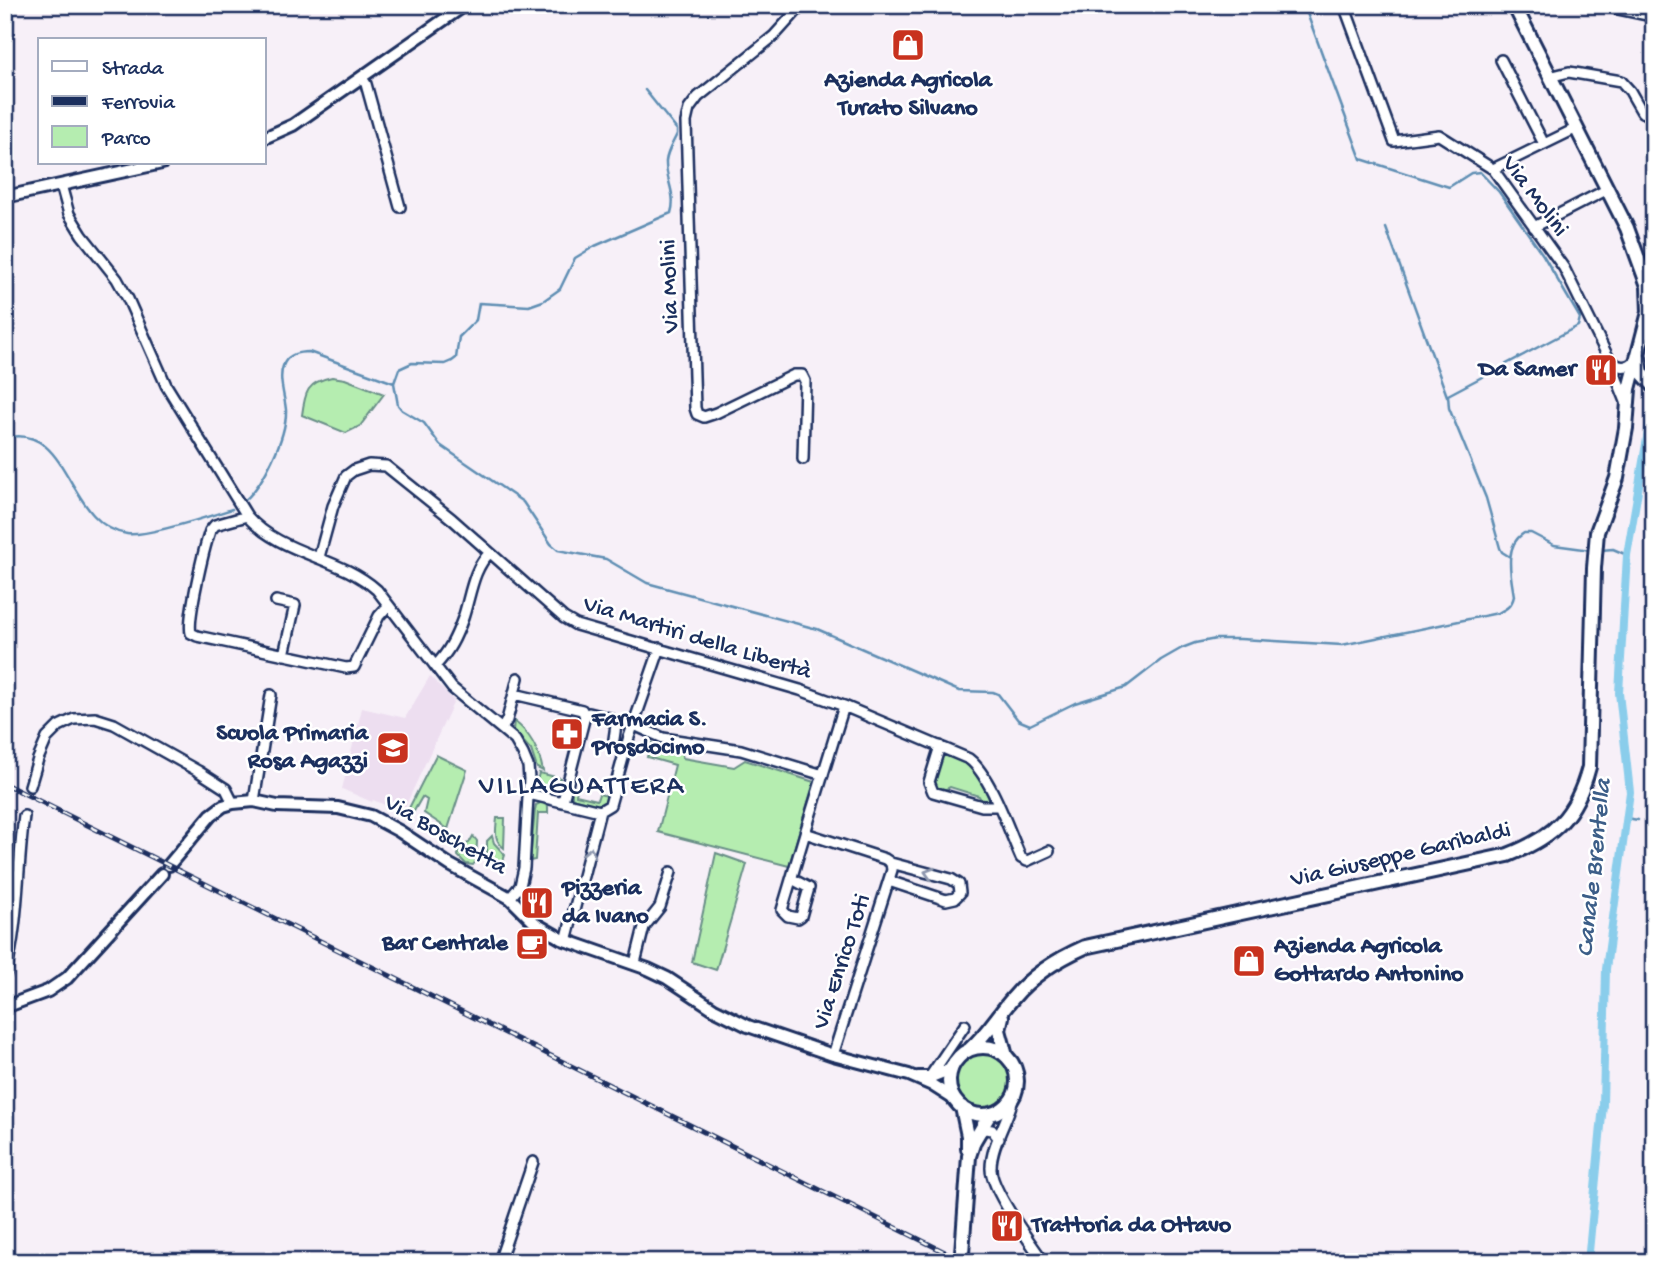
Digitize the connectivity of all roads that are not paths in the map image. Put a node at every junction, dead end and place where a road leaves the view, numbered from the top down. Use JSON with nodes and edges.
{"nodes":[{"id":1,"x":465,"y":5,"type":"edge"},
{"id":2,"x":802,"y":5,"type":"edge"},
{"id":3,"x":1344,"y":5,"type":"edge"},
{"id":4,"x":1514,"y":5,"type":"edge"},
{"id":5,"x":1616,"y":5,"type":"edge"},
{"id":6,"x":1654,"y":13,"type":"edge"},
{"id":7,"x":1502,"y":60,"type":"dead end"},
{"id":8,"x":1549,"y":77,"type":"junction"},
{"id":9,"x":362,"y":78,"type":"junction"},
{"id":10,"x":1654,"y":116,"type":"edge"},
{"id":11,"x":1577,"y":128,"type":"junction"},
{"id":12,"x":266,"y":137,"type":"edge"},
{"id":13,"x":1544,"y":144,"type":"junction"},
{"id":14,"x":157,"y":164,"type":"edge"},
{"id":15,"x":1493,"y":169,"type":"junction"},
{"id":16,"x":61,"y":185,"type":"junction"},
{"id":17,"x":1608,"y":189,"type":"junction"},
{"id":18,"x":5,"y":197,"type":"edge"},
{"id":19,"x":400,"y":207,"type":"dead end"},
{"id":20,"x":1534,"y":227,"type":"junction"},
{"id":21,"x":1637,"y":255,"type":"junction"},
{"id":22,"x":1654,"y":265,"type":"edge"},
{"id":23,"x":1654,"y":297,"type":"edge"},
{"id":24,"x":1649,"y":312,"type":"junction"},
{"id":25,"x":1637,"y":353,"type":"junction"},
{"id":26,"x":1609,"y":359,"type":"junction"},
{"id":27,"x":1652,"y":385,"type":"edge"},
{"id":28,"x":1628,"y":409,"type":"junction"},
{"id":29,"x":803,"y":460,"type":"dead end"},
{"id":30,"x":247,"y":516,"type":"junction"},
{"id":31,"x":490,"y":553,"type":"junction"},
{"id":32,"x":319,"y":557,"type":"junction"},
{"id":33,"x":276,"y":601,"type":"dead end"},
{"id":34,"x":388,"y":606,"type":"junction"},
{"id":35,"x":660,"y":648,"type":"junction"},
{"id":36,"x":284,"y":655,"type":"junction"},
{"id":37,"x":435,"y":666,"type":"junction"},
{"id":38,"x":518,"y":678,"type":"dead end"},
{"id":39,"x":514,"y":694,"type":"junction"},
{"id":40,"x":271,"y":695,"type":"dead end"},
{"id":41,"x":844,"y":706,"type":"junction"},
{"id":42,"x":584,"y":716,"type":"junction"},
{"id":43,"x":634,"y":725,"type":"junction"},
{"id":44,"x":502,"y":729,"type":"junction"},
{"id":45,"x":614,"y":739,"type":"dead end"},
{"id":46,"x":940,"y":746,"type":"junction"},
{"id":47,"x":823,"y":775,"type":"junction"},
{"id":48,"x":30,"y":786,"type":"dead end"},
{"id":49,"x":529,"y":794,"type":"junction"},
{"id":50,"x":563,"y":801,"type":"junction"},
{"id":51,"x":254,"y":802,"type":"junction"},
{"id":52,"x":233,"y":803,"type":"junction"},
{"id":53,"x":998,"y":806,"type":"junction"},
{"id":54,"x":600,"y":811,"type":"junction"},
{"id":55,"x":24,"y":816,"type":"dead end"},
{"id":56,"x":806,"y":834,"type":"junction"},
{"id":57,"x":1049,"y":851,"type":"dead end"},
{"id":58,"x":891,"y":863,"type":"junction"},
{"id":59,"x":671,"y":872,"type":"dead end"},
{"id":60,"x":5,"y":875,"type":"edge"},
{"id":61,"x":17,"y":875,"type":"junction"},
{"id":62,"x":792,"y":879,"type":"dead end"},
{"id":63,"x":889,"y":881,"type":"junction"},
{"id":64,"x":510,"y":898,"type":"junction"},
{"id":65,"x":566,"y":941,"type":"junction"},
{"id":66,"x":635,"y":963,"type":"junction"},
{"id":67,"x":5,"y":975,"type":"edge"},
{"id":68,"x":5,"y":1007,"type":"edge"},
{"id":69,"x":1005,"y":1007,"type":"junction"},
{"id":70,"x":965,"y":1025,"type":"dead end"},
{"id":71,"x":970,"y":1049,"type":"junction"},
{"id":72,"x":833,"y":1055,"type":"junction"},
{"id":73,"x":1006,"y":1056,"type":"junction"},
{"id":74,"x":951,"y":1069,"type":"junction"},
{"id":75,"x":927,"y":1080,"type":"junction"},
{"id":76,"x":1015,"y":1091,"type":"junction"},
{"id":77,"x":958,"y":1103,"type":"junction"},
{"id":78,"x":990,"y":1114,"type":"junction"},
{"id":79,"x":979,"y":1132,"type":"junction"},
{"id":80,"x":999,"y":1139,"type":"junction"},
{"id":81,"x":969,"y":1156,"type":"junction"},
{"id":82,"x":533,"y":1162,"type":"dead end"},
{"id":83,"x":961,"y":1253,"type":"dead end"},
{"id":84,"x":499,"y":1262,"type":"edge"},
{"id":85,"x":1044,"y":1262,"type":"edge"}],
"edges":[{"from":1,"to":9,"type":"street"},
{"from":2,"to":29,"type":"street","name":"Via Molini"},
{"from":3,"to":15,"type":"street","name":"Via Molini"},
{"from":4,"to":8,"type":"main road"},
{"from":5,"to":6,"type":"highway"},
{"from":7,"to":13,"type":"street"},
{"from":8,"to":10,"type":"street"},
{"from":8,"to":11,"type":"main road"},
{"from":9,"to":12,"type":"street"},
{"from":9,"to":19,"type":"street"},
{"from":11,"to":13,"type":"street"},
{"from":11,"to":17,"type":"main road"},
{"from":13,"to":15,"type":"street"},
{"from":14,"to":16,"type":"street"},
{"from":15,"to":20,"type":"street","name":"Via Molini"},
{"from":16,"to":18,"type":"street"},
{"from":16,"to":30,"type":"street"},
{"from":17,"to":20,"type":"street"},
{"from":17,"to":21,"type":"main road"},
{"from":20,"to":26,"type":"street","name":"Via Molini"},
{"from":21,"to":22,"type":"main road"},
{"from":21,"to":24,"type":"main road"},
{"from":23,"to":24,"type":"main road","name":"Via Giuseppe Garibaldi"},
{"from":24,"to":25,"type":"main road","name":"Via Giuseppe Garibaldi"},
{"from":25,"to":26,"type":"street"},
{"from":25,"to":27,"type":"main road"},
{"from":25,"to":28,"type":"main road","name":"Via Giuseppe Garibaldi"},
{"from":26,"to":28,"type":"street","name":"Via Molini"},
{"from":27,"to":28,"type":"main road"},
{"from":28,"to":69,"type":"main road","name":"Via Giuseppe Garibaldi"},
{"from":30,"to":32,"type":"street"},
{"from":30,"to":36,"type":"street"},
{"from":31,"to":32,"type":"street","name":"Via Martiri della Libertà"},
{"from":31,"to":35,"type":"street","name":"Via Martiri della Libertà"},
{"from":31,"to":37,"type":"street"},
{"from":32,"to":34,"type":"street"},
{"from":33,"to":36,"type":"street"},
{"from":34,"to":36,"type":"street"},
{"from":34,"to":37,"type":"street"},
{"from":35,"to":41,"type":"street","name":"Via Martiri della Libertà"},
{"from":35,"to":43,"type":"street"},
{"from":37,"to":44,"type":"street"},
{"from":38,"to":39,"type":"street"},
{"from":39,"to":42,"type":"street"},
{"from":39,"to":44,"type":"street"},
{"from":40,"to":51,"type":"street"},
{"from":41,"to":46,"type":"street","name":"Via Martiri della Libertà"},
{"from":41,"to":47,"type":"street"},
{"from":42,"to":45,"type":"street"},
{"from":42,"to":50,"type":"street"},
{"from":43,"to":47,"type":"street"},
{"from":43,"to":54,"type":"street"},
{"from":44,"to":49,"type":"street"},
{"from":46,"to":53,"type":"street","name":"Via Martiri della Libertà"},
{"from":46,"to":53,"type":"street"},
{"from":47,"to":56,"type":"street"},
{"from":48,"to":52,"type":"street"},
{"from":49,"to":50,"type":"street"},
{"from":49,"to":64,"type":"street"},
{"from":50,"to":54,"type":"street"},
{"from":51,"to":52,"type":"street","name":"Via Boschetta"},
{"from":51,"to":64,"type":"street","name":"Via Boschetta"},
{"from":52,"to":68,"type":"street"},
{"from":53,"to":57,"type":"street","name":"Via Martiri della Libertà"},
{"from":65,"to":54,"type":"street","one_way":true},
{"from":55,"to":61,"type":"street"},
{"from":56,"to":58,"type":"street","name":"Via Enrico Toti"},
{"from":56,"to":62,"type":"street"},
{"from":58,"to":63,"type":"street","name":"Via Enrico Toti"},
{"from":63,"to":58,"type":"street","name":"Via Enrico Toti","one_way":true},
{"from":59,"to":66,"type":"street"},
{"from":60,"to":61,"type":"street"},
{"from":61,"to":67,"type":"street"},
{"from":63,"to":72,"type":"street","name":"Via Enrico Toti"},
{"from":64,"to":65,"type":"street","name":"Via Boschetta"},
{"from":65,"to":66,"type":"street","name":"Via Boschetta"},
{"from":66,"to":72,"type":"street","name":"Via Boschetta"},
{"from":69,"to":71,"type":"main road","name":"Via Giuseppe Garibaldi"},
{"from":69,"to":73,"type":"main road"},
{"from":70,"to":75,"type":"street"},
{"from":71,"to":73,"type":"main road"},
{"from":71,"to":74,"type":"main road"},
{"from":72,"to":75,"type":"street","name":"Via Boschetta"},
{"from":73,"to":76,"type":"main road"},
{"from":74,"to":75,"type":"street"},
{"from":74,"to":77,"type":"main road"},
{"from":75,"to":77,"type":"street"},
{"from":76,"to":78,"type":"main road"},
{"from":76,"to":80,"type":"street"},
{"from":77,"to":78,"type":"main road"},
{"from":77,"to":81,"type":"main road"},
{"from":78,"to":79,"type":"main road"},
{"from":78,"to":80,"type":"street"},
{"from":79,"to":80,"type":"street"},
{"from":79,"to":81,"type":"main road"},
{"from":80,"to":85,"type":"street"},
{"from":81,"to":83,"type":"main road"},
{"from":82,"to":84,"type":"street"}]}
